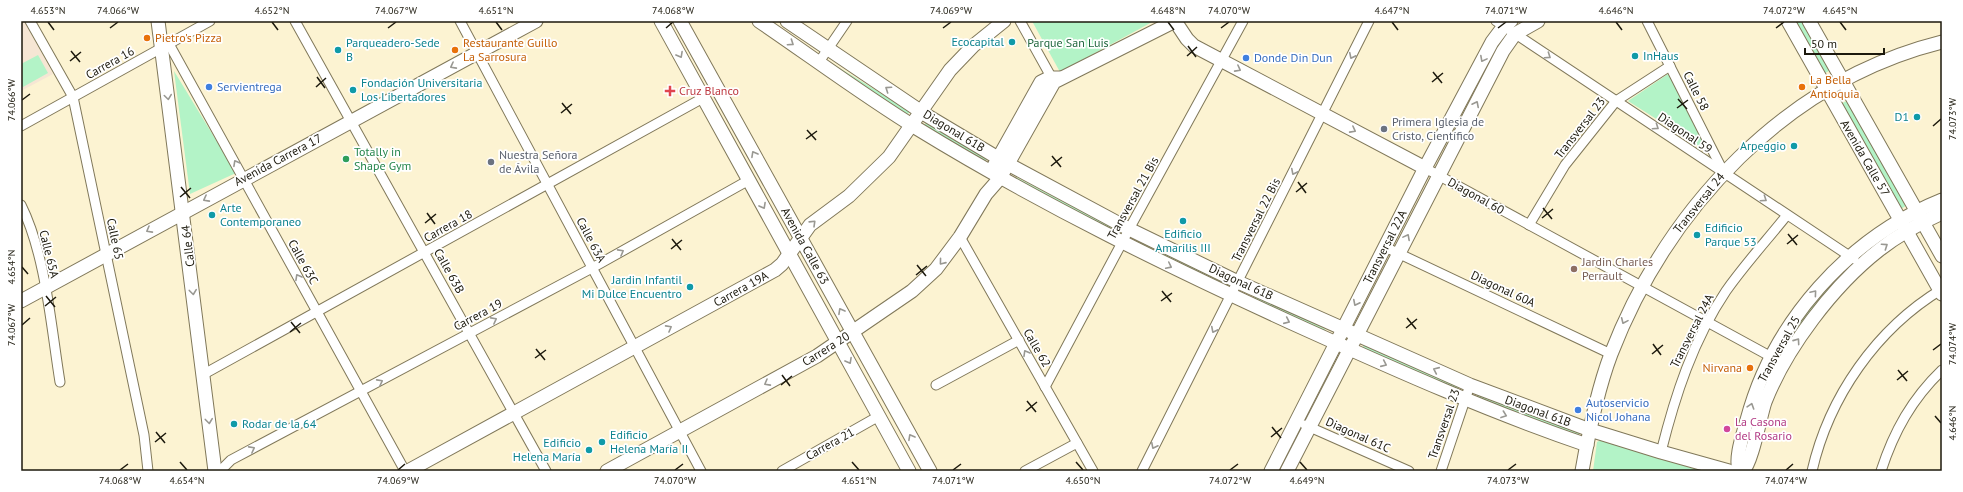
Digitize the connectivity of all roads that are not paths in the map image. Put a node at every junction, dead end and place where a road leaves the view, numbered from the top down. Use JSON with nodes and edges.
{"nodes":[{"id":1,"x":30,"y":21,"type":"edge"},
{"id":2,"x":158,"y":21,"type":"edge"},
{"id":3,"x":210,"y":21,"type":"edge"},
{"id":4,"x":295,"y":21,"type":"edge"},
{"id":5,"x":460,"y":21,"type":"edge"},
{"id":6,"x":536,"y":21,"type":"edge"},
{"id":7,"x":661,"y":21,"type":"edge"},
{"id":8,"x":680,"y":21,"type":"edge"},
{"id":9,"x":759,"y":21,"type":"edge"},
{"id":10,"x":787,"y":21,"type":"edge"},
{"id":11,"x":847,"y":21,"type":"edge"},
{"id":12,"x":1004,"y":21,"type":"edge"},
{"id":13,"x":1020,"y":21,"type":"edge"},
{"id":14,"x":1175,"y":21,"type":"edge"},
{"id":15,"x":1243,"y":21,"type":"edge"},
{"id":16,"x":1369,"y":21,"type":"edge"},
{"id":17,"x":1538,"y":21,"type":"edge"},
{"id":18,"x":1647,"y":21,"type":"edge"},
{"id":19,"x":1788,"y":21,"type":"edge"},
{"id":20,"x":1809,"y":21,"type":"edge"},
{"id":21,"x":1503,"y":23,"type":"edge"},
{"id":22,"x":1515,"y":34,"type":"junction"},
{"id":23,"x":1942,"y":42,"type":"edge"},
{"id":24,"x":166,"y":46,"type":"junction"},
{"id":25,"x":828,"y":48,"type":"junction"},
{"id":26,"x":478,"y":53,"type":"junction"},
{"id":27,"x":1221,"y":60,"type":"junction"},
{"id":28,"x":819,"y":62,"type":"junction"},
{"id":29,"x":1670,"y":66,"type":"junction"},
{"id":30,"x":1056,"y":79,"type":"junction"},
{"id":31,"x":1843,"y":81,"type":"junction"},
{"id":32,"x":1827,"y":90,"type":"junction"},
{"id":33,"x":73,"y":97,"type":"junction"},
{"id":34,"x":703,"y":98,"type":"junction"},
{"id":35,"x":1616,"y":101,"type":"junction"},
{"id":36,"x":920,"y":111,"type":"junction"},
{"id":37,"x":1323,"y":114,"type":"junction"},
{"id":38,"x":351,"y":121,"type":"junction"},
{"id":39,"x":912,"y":125,"type":"junction"},
{"id":40,"x":21,"y":126,"type":"edge"},
{"id":41,"x":1003,"y":161,"type":"junction"},
{"id":42,"x":1425,"y":168,"type":"junction"},
{"id":43,"x":1724,"y":172,"type":"junction"},
{"id":44,"x":995,"y":175,"type":"junction"},
{"id":45,"x":1439,"y":176,"type":"junction"},
{"id":46,"x":244,"y":179,"type":"junction"},
{"id":47,"x":749,"y":180,"type":"junction"},
{"id":48,"x":548,"y":185,"type":"junction"},
{"id":49,"x":1942,"y":200,"type":"edge"},
{"id":50,"x":21,"y":205,"type":"edge"},
{"id":51,"x":184,"y":211,"type":"junction"},
{"id":52,"x":1942,"y":213,"type":"edge"},
{"id":53,"x":1788,"y":215,"type":"junction"},
{"id":54,"x":1920,"y":217,"type":"junction"},
{"id":55,"x":1529,"y":225,"type":"junction"},
{"id":56,"x":1903,"y":226,"type":"junction"},
{"id":57,"x":1129,"y":229,"type":"junction"},
{"id":58,"x":800,"y":237,"type":"junction"},
{"id":59,"x":962,"y":242,"type":"junction"},
{"id":60,"x":1122,"y":243,"type":"junction"},
{"id":61,"x":1385,"y":247,"type":"junction"},
{"id":62,"x":424,"y":252,"type":"junction"},
{"id":63,"x":1399,"y":253,"type":"junction"},
{"id":64,"x":106,"y":254,"type":"junction"},
{"id":65,"x":789,"y":254,"type":"junction"},
{"id":66,"x":1850,"y":256,"type":"junction"},
{"id":67,"x":1942,"y":256,"type":"edge"},
{"id":68,"x":1862,"y":264,"type":"junction"},
{"id":69,"x":592,"y":268,"type":"junction"},
{"id":70,"x":1238,"y":282,"type":"junction"},
{"id":71,"x":1641,"y":286,"type":"junction"},
{"id":72,"x":45,"y":287,"type":"junction"},
{"id":73,"x":1941,"y":291,"type":"edge"},
{"id":74,"x":1232,"y":295,"type":"junction"},
{"id":75,"x":21,"y":301,"type":"edge"},
{"id":76,"x":317,"y":312,"type":"junction"},
{"id":77,"x":1708,"y":322,"type":"junction"},
{"id":78,"x":1343,"y":328,"type":"junction"},
{"id":79,"x":853,"y":332,"type":"junction"},
{"id":80,"x":470,"y":333,"type":"junction"},
{"id":81,"x":1356,"y":333,"type":"junction"},
{"id":82,"x":1019,"y":340,"type":"junction"},
{"id":83,"x":838,"y":342,"type":"junction"},
{"id":84,"x":1336,"y":343,"type":"junction"},
{"id":85,"x":635,"y":347,"type":"junction"},
{"id":86,"x":1349,"y":349,"type":"junction"},
{"id":87,"x":1611,"y":354,"type":"junction"},
{"id":88,"x":1771,"y":357,"type":"junction"},
{"id":89,"x":1783,"y":364,"type":"junction"},
{"id":90,"x":1942,"y":370,"type":"edge"},
{"id":91,"x":204,"y":374,"type":"junction"},
{"id":92,"x":60,"y":382,"type":"dead end"},
{"id":93,"x":936,"y":385,"type":"dead end"},
{"id":94,"x":1470,"y":385,"type":"junction"},
{"id":95,"x":1045,"y":387,"type":"junction"},
{"id":96,"x":361,"y":392,"type":"junction"},
{"id":97,"x":1465,"y":400,"type":"junction"},
{"id":98,"x":514,"y":413,"type":"junction"},
{"id":99,"x":879,"y":416,"type":"junction"},
{"id":100,"x":1297,"y":421,"type":"junction"},
{"id":101,"x":1310,"y":427,"type":"junction"},
{"id":102,"x":1590,"y":430,"type":"junction"},
{"id":103,"x":679,"y":431,"type":"junction"},
{"id":104,"x":1077,"y":443,"type":"junction"},
{"id":105,"x":1587,"y":445,"type":"junction"},
{"id":106,"x":1661,"y":452,"type":"junction"},
{"id":107,"x":148,"y":471,"type":"edge"},
{"id":108,"x":215,"y":471,"type":"edge"},
{"id":109,"x":220,"y":471,"type":"edge"},
{"id":110,"x":405,"y":471,"type":"edge"},
{"id":111,"x":408,"y":471,"type":"edge"},
{"id":112,"x":546,"y":471,"type":"edge"},
{"id":113,"x":607,"y":471,"type":"edge"},
{"id":114,"x":701,"y":471,"type":"edge"},
{"id":115,"x":782,"y":471,"type":"edge"},
{"id":116,"x":909,"y":471,"type":"edge"},
{"id":117,"x":930,"y":471,"type":"edge"},
{"id":118,"x":1025,"y":471,"type":"edge"},
{"id":119,"x":1093,"y":471,"type":"edge"},
{"id":120,"x":1142,"y":471,"type":"edge"},
{"id":121,"x":1271,"y":471,"type":"edge"},
{"id":122,"x":1287,"y":471,"type":"edge"},
{"id":123,"x":1410,"y":471,"type":"edge"},
{"id":124,"x":1441,"y":471,"type":"edge"},
{"id":125,"x":1582,"y":471,"type":"edge"},
{"id":126,"x":1729,"y":471,"type":"edge"},
{"id":127,"x":1739,"y":471,"type":"edge"},
{"id":128,"x":1743,"y":471,"type":"edge"},
{"id":129,"x":1812,"y":471,"type":"edge"},
{"id":130,"x":1881,"y":471,"type":"edge"}],
"edges":[{"from":1,"to":33,"type":"street","name":"Calle 65"},
{"from":2,"to":24,"type":"street","name":"Calle 64"},
{"from":3,"to":24,"type":"street","name":"Carrera 16"},
{"from":4,"to":38,"type":"street","name":"Calle 63B"},
{"from":5,"to":26,"type":"street","name":"Calle 63A"},
{"from":6,"to":26,"type":"street","name":"Avenida Carrera 17"},
{"from":7,"to":34,"type":"street","name":"Avenida Calle 63","one_way":true},
{"from":58,"to":8,"type":"street","name":"Avenida Calle 63","one_way":true},
{"from":9,"to":28,"type":"street","name":"Diagonal 61B","one_way":true},
{"from":10,"to":25,"type":"street","name":"Diagonal 61B"},
{"from":11,"to":25,"type":"street"},
{"from":12,"to":36,"type":"street","name":"Carrera 19A"},
{"from":13,"to":30,"type":"street"},
{"from":14,"to":27,"type":"street","name":"Diagonal 60"},
{"from":14,"to":30,"type":"street"},
{"from":15,"to":27,"type":"street","name":"Transversal 21 Bis"},
{"from":16,"to":37,"type":"street","name":"Transversal 22 Bis","one_way":true},
{"from":17,"to":22,"type":"street"},
{"from":18,"to":29,"type":"street","name":"Calle 58"},
{"from":19,"to":32,"type":"street","name":"Avenida Calle 57"},
{"from":20,"to":31,"type":"street","name":"Avenida Calle 57"},
{"from":21,"to":22,"type":"street","name":"Diagonal 59"},
{"from":21,"to":42,"type":"street","name":"Transversal 22A","one_way":true},
{"from":22,"to":35,"type":"street","name":"Diagonal 59","one_way":true},
{"from":45,"to":22,"type":"street","name":"Transversal 22A","one_way":true},
{"from":23,"to":31,"type":"street","name":"Transversal 24"},
{"from":24,"to":33,"type":"street","name":"Carrera 16"},
{"from":46,"to":24,"type":"street","name":"Calle 63C","one_way":true},
{"from":24,"to":51,"type":"street","name":"Calle 64","one_way":true},
{"from":25,"to":28,"type":"street"},
{"from":36,"to":25,"type":"street","name":"Diagonal 61B","one_way":true},
{"from":26,"to":38,"type":"street","name":"Avenida Carrera 17","one_way":true},
{"from":26,"to":48,"type":"street","name":"Calle 63A"},
{"from":27,"to":37,"type":"street","name":"Diagonal 60","one_way":true},
{"from":27,"to":57,"type":"street","name":"Transversal 21 Bis"},
{"from":28,"to":39,"type":"street","name":"Diagonal 61B"},
{"from":29,"to":35,"type":"street","name":"Transversal 23"},
{"from":29,"to":43,"type":"street","name":"Calle 58"},
{"from":30,"to":41,"type":"street","name":"Carrera 20"},
{"from":31,"to":32,"type":"street","name":"Transversal 24"},
{"from":31,"to":54,"type":"street","name":"Avenida Calle 57"},
{"from":32,"to":43,"type":"street","name":"Transversal 24"},
{"from":32,"to":56,"type":"street","name":"Avenida Calle 57"},
{"from":33,"to":40,"type":"street","name":"Carrera 16"},
{"from":33,"to":64,"type":"street","name":"Calle 65"},
{"from":34,"to":47,"type":"street","name":"Avenida Calle 63"},
{"from":34,"to":48,"type":"street","name":"Carrera 18"},
{"from":35,"to":43,"type":"street","name":"Diagonal 59","one_way":true},
{"from":35,"to":55,"type":"street","name":"Transversal 23"},
{"from":36,"to":39,"type":"street","name":"Carrera 19A"},
{"from":36,"to":41,"type":"street","name":"Diagonal 61B"},
{"from":37,"to":42,"type":"street","name":"Diagonal 60","one_way":true},
{"from":37,"to":70,"type":"street","name":"Transversal 22 Bis","one_way":true},
{"from":38,"to":46,"type":"street","name":"Avenida Carrera 17"},
{"from":38,"to":62,"type":"street","name":"Calle 63B"},
{"from":39,"to":44,"type":"street","name":"Diagonal 61B"},
{"from":58,"to":39,"type":"street","name":"Carrera 19A","one_way":true},
{"from":41,"to":44,"type":"street","name":"Carrera 20"},
{"from":41,"to":57,"type":"street","name":"Diagonal 61B"},
{"from":42,"to":45,"type":"street","name":"Diagonal 60"},
{"from":42,"to":61,"type":"street","name":"Transversal 22A"},
{"from":43,"to":53,"type":"street","name":"Diagonal 59","one_way":true},
{"from":43,"to":71,"type":"street","name":"Transversal 24"},
{"from":44,"to":59,"type":"street","name":"Carrera 20"},
{"from":44,"to":60,"type":"street","name":"Diagonal 61B"},
{"from":45,"to":55,"type":"street","name":"Diagonal 60"},
{"from":63,"to":45,"type":"street","name":"Transversal 22A","one_way":true},
{"from":46,"to":51,"type":"street","name":"Avenida Carrera 17","one_way":true},
{"from":76,"to":46,"type":"street","name":"Calle 63C","one_way":true},
{"from":47,"to":65,"type":"street","name":"Avenida Calle 63","one_way":true},
{"from":69,"to":47,"type":"street","name":"Carrera 19","one_way":true},
{"from":48,"to":62,"type":"street","name":"Carrera 18"},
{"from":48,"to":69,"type":"street","name":"Calle 63A"},
{"from":49,"to":54,"type":"street","name":"Transversal 25"},
{"from":50,"to":72,"type":"street","name":"Calle 65A"},
{"from":51,"to":64,"type":"street","name":"Avenida Carrera 17","one_way":true},
{"from":51,"to":91,"type":"street","name":"Calle 64","one_way":true},
{"from":52,"to":54,"type":"street","name":"Transversal 25"},
{"from":53,"to":66,"type":"street","name":"Diagonal 59"},
{"from":53,"to":77,"type":"street","name":"Transversal 24A"},
{"from":54,"to":56,"type":"street","name":"Transversal 25"},
{"from":54,"to":67,"type":"street","name":"Avenida Calle 57"},
{"from":55,"to":71,"type":"street","name":"Diagonal 60"},
{"from":56,"to":66,"type":"street","name":"Transversal 25"},
{"from":68,"to":56,"type":"street","name":"Transversal 25","one_way":true},
{"from":56,"to":73,"type":"street","name":"Avenida Calle 57"},
{"from":57,"to":60,"type":"street","name":"Transversal 21 Bis"},
{"from":57,"to":70,"type":"street","name":"Diagonal 61B"},
{"from":58,"to":65,"type":"street","name":"Carrera 19A"},
{"from":79,"to":58,"type":"street","name":"Avenida Calle 63","one_way":true},
{"from":59,"to":79,"type":"street","name":"Carrera 20","one_way":true},
{"from":59,"to":82,"type":"street","name":"Calle 62"},
{"from":60,"to":74,"type":"street","name":"Diagonal 61B","one_way":true},
{"from":60,"to":95,"type":"street","name":"Transversal 21 Bis"},
{"from":61,"to":63,"type":"street","name":"Diagonal 60A"},
{"from":61,"to":78,"type":"street","name":"Transversal 22A","one_way":true},
{"from":62,"to":76,"type":"street","name":"Carrera 18"},
{"from":62,"to":80,"type":"street","name":"Calle 63B"},
{"from":63,"to":81,"type":"street","name":"Transversal 22A"},
{"from":63,"to":87,"type":"street","name":"Diagonal 60A"},
{"from":64,"to":72,"type":"street","name":"Avenida Carrera 17"},
{"from":64,"to":107,"type":"street","name":"Calle 65"},
{"from":65,"to":83,"type":"street","name":"Avenida Calle 63"},
{"from":85,"to":65,"type":"street","name":"Carrera 19A","one_way":true},
{"from":66,"to":68,"type":"street","name":"Diagonal 59"},
{"from":88,"to":66,"type":"street","name":"Transversal 25","one_way":true},
{"from":89,"to":68,"type":"street","name":"Transversal 25","one_way":true},
{"from":80,"to":69,"type":"street","name":"Carrera 19","one_way":true},
{"from":69,"to":85,"type":"street","name":"Calle 63A"},
{"from":70,"to":74,"type":"street","name":"Transversal 22 Bis"},
{"from":70,"to":78,"type":"street","name":"Diagonal 61B"},
{"from":71,"to":77,"type":"street","name":"Diagonal 60"},
{"from":71,"to":87,"type":"street","name":"Transversal 24","one_way":true},
{"from":72,"to":75,"type":"street","name":"Avenida Carrera 17"},
{"from":72,"to":92,"type":"street","name":"Calle 65A"},
{"from":73,"to":129,"type":"street"},
{"from":74,"to":84,"type":"street","name":"Diagonal 61B","one_way":true},
{"from":74,"to":120,"type":"street","name":"Transversal 22 Bis","one_way":true},
{"from":76,"to":91,"type":"street","name":"Carrera 18"},
{"from":76,"to":96,"type":"street","name":"Calle 63C"},
{"from":77,"to":88,"type":"street","name":"Diagonal 60"},
{"from":77,"to":106,"type":"street","name":"Transversal 24A"},
{"from":78,"to":81,"type":"street","name":"Diagonal 61B"},
{"from":78,"to":84,"type":"street","name":"Transversal 22A"},
{"from":79,"to":83,"type":"street","name":"Carrera 20"},
{"from":117,"to":79,"type":"street","name":"Avenida Calle 63","one_way":true},
{"from":96,"to":80,"type":"street","name":"Carrera 19","one_way":true},
{"from":80,"to":98,"type":"street","name":"Calle 63B"},
{"from":81,"to":86,"type":"street","name":"Transversal 22A"},
{"from":94,"to":81,"type":"street","name":"Diagonal 61B","one_way":true},
{"from":82,"to":93,"type":"street"},
{"from":95,"to":82,"type":"street","name":"Calle 62","one_way":true},
{"from":83,"to":99,"type":"street","name":"Avenida Calle 63","one_way":true},
{"from":83,"to":103,"type":"street","name":"Carrera 20","one_way":true},
{"from":84,"to":86,"type":"street","name":"Diagonal 61B"},
{"from":84,"to":100,"type":"street","name":"Transversal 22A"},
{"from":85,"to":98,"type":"street","name":"Carrera 19A"},
{"from":85,"to":103,"type":"street","name":"Calle 63A"},
{"from":86,"to":97,"type":"street","name":"Diagonal 61B","one_way":true},
{"from":86,"to":101,"type":"street","name":"Transversal 22A"},
{"from":87,"to":102,"type":"street","name":"Transversal 24"},
{"from":88,"to":89,"type":"street","name":"Diagonal 60"},
{"from":127,"to":88,"type":"street","name":"Transversal 25","one_way":true},
{"from":89,"to":128,"type":"street","name":"Transversal 25"},
{"from":90,"to":130,"type":"street"},
{"from":91,"to":108,"type":"street","name":"Calle 64","one_way":true},
{"from":94,"to":97,"type":"street","name":"Transversal 23"},
{"from":94,"to":102,"type":"street","name":"Diagonal 61B"},
{"from":95,"to":104,"type":"street","name":"Calle 62"},
{"from":109,"to":96,"type":"street","name":"Carrera 19","one_way":true},
{"from":96,"to":110,"type":"street","name":"Calle 63C"},
{"from":97,"to":105,"type":"street","name":"Diagonal 61B","one_way":true},
{"from":97,"to":124,"type":"street","name":"Transversal 23"},
{"from":98,"to":111,"type":"street","name":"Carrera 19A"},
{"from":98,"to":112,"type":"street","name":"Calle 63B"},
{"from":99,"to":115,"type":"street","name":"Carrera 21"},
{"from":99,"to":116,"type":"street","name":"Avenida Calle 63"},
{"from":100,"to":101,"type":"street","name":"Diagonal 61C"},
{"from":100,"to":121,"type":"street","name":"Transversal 22A"},
{"from":101,"to":122,"type":"street","name":"Transversal 22A"},
{"from":101,"to":123,"type":"street","name":"Diagonal 61C"},
{"from":102,"to":105,"type":"street","name":"Transversal 24"},
{"from":102,"to":106,"type":"street","name":"Diagonal 61B"},
{"from":103,"to":113,"type":"street","name":"Carrera 20"},
{"from":103,"to":114,"type":"street","name":"Calle 63A"},
{"from":104,"to":118,"type":"street"},
{"from":104,"to":119,"type":"street","name":"Calle 62"},
{"from":105,"to":125,"type":"street","name":"Transversal 24"},
{"from":106,"to":126,"type":"street","name":"Diagonal 61B"}]}
